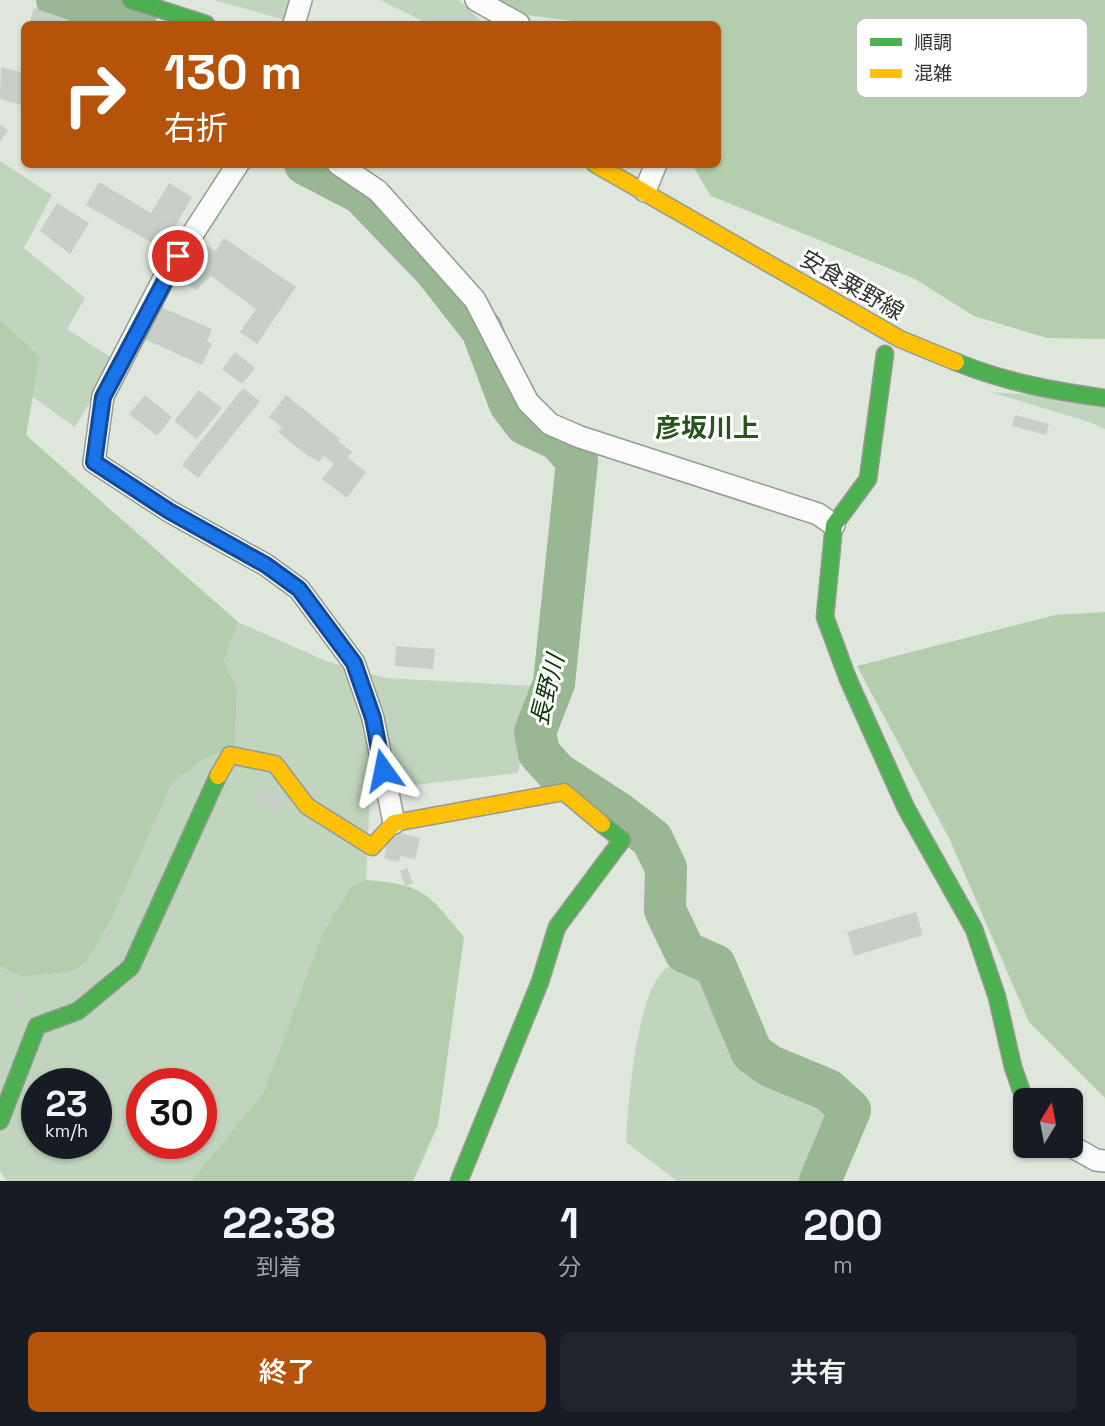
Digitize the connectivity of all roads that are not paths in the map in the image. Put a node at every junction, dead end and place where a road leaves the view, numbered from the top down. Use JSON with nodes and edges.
{"nodes":[{"id":1,"x":131,"y":0,"type":"edge"},
{"id":2,"x":301,"y":0,"type":"edge"},
{"id":3,"x":476,"y":0,"type":"edge"},
{"id":4,"x":197,"y":21,"type":"edge"},
{"id":5,"x":295,"y":21,"type":"edge"},
{"id":6,"x":514,"y":21,"type":"edge"},
{"id":7,"x":234,"y":168,"type":"edge"},
{"id":8,"x":344,"y":168,"type":"edge"},
{"id":9,"x":602,"y":168,"type":"edge"},
{"id":10,"x":654,"y":168,"type":"edge"},
{"id":11,"x":645,"y":191,"type":"junction"},
{"id":12,"x":766,"y":261,"type":"junction"},
{"id":13,"x":880,"y":308,"type":"dead end"},
{"id":14,"x":885,"y":354,"type":"dead end"},
{"id":15,"x":1105,"y":398,"type":"edge"},
{"id":16,"x":834,"y":525,"type":"junction"},
{"id":17,"x":394,"y":823,"type":"junction"},
{"id":18,"x":1020,"y":1088,"type":"edge"},
{"id":19,"x":0,"y":1121,"type":"edge"},
{"id":20,"x":1083,"y":1153,"type":"edge"},
{"id":21,"x":1105,"y":1161,"type":"edge"},
{"id":22,"x":459,"y":1181,"type":"edge"}],
"edges":[{"from":1,"to":4,"type":"street"},
{"from":2,"to":5,"type":"street"},
{"from":3,"to":6,"type":"street"},
{"from":7,"to":17,"type":"street"},
{"from":8,"to":16,"type":"street"},
{"from":9,"to":11,"type":"street","name":"安食粟野線"},
{"from":10,"to":11,"type":"street"},
{"from":11,"to":12,"type":"street","name":"安食粟野線"},
{"from":12,"to":13,"type":"street"},
{"from":12,"to":15,"type":"street","name":"安食粟野線"},
{"from":14,"to":16,"type":"street"},
{"from":16,"to":18,"type":"street"},
{"from":17,"to":19,"type":"street"},
{"from":17,"to":22,"type":"street"},
{"from":20,"to":21,"type":"street"}]}
